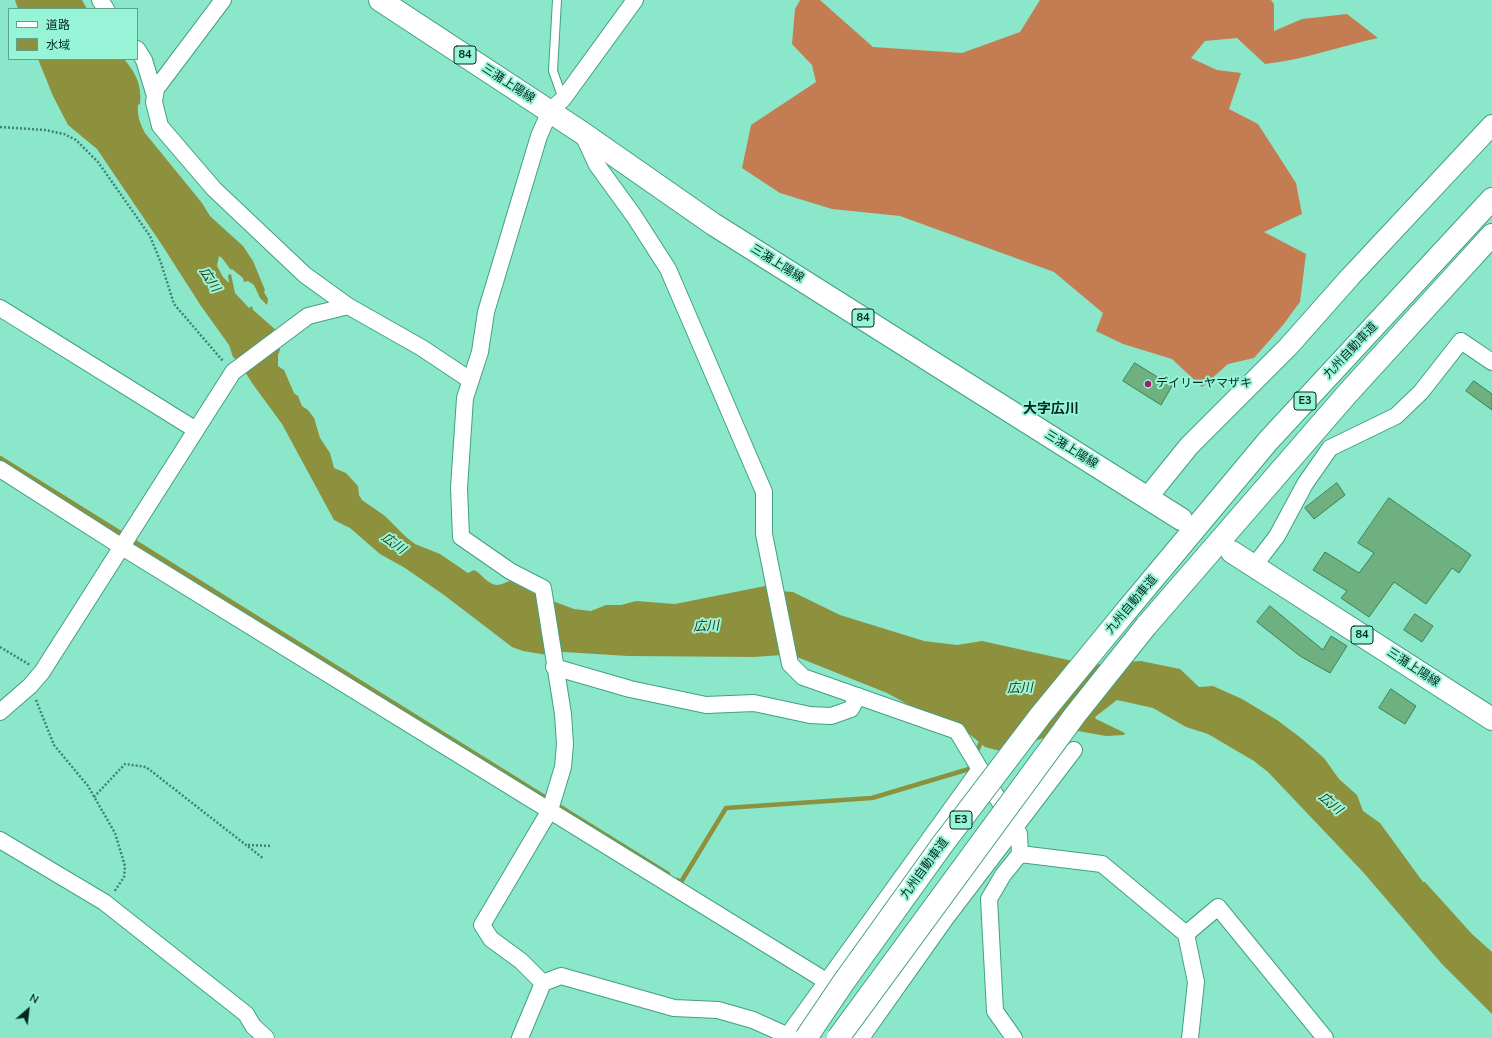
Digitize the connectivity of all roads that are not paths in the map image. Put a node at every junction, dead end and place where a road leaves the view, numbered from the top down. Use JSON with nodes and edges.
{"nodes":[{"id":1,"x":223,"y":0,"type":"edge"},
{"id":2,"x":380,"y":0,"type":"edge"},
{"id":3,"x":557,"y":0,"type":"edge"},
{"id":4,"x":635,"y":0,"type":"edge"},
{"id":5,"x":138,"y":51,"type":"edge"},
{"id":6,"x":155,"y":96,"type":"junction"},
{"id":7,"x":557,"y":105,"type":"junction"},
{"id":8,"x":1492,"y":124,"type":"edge"},
{"id":9,"x":581,"y":132,"type":"junction"},
{"id":10,"x":1492,"y":199,"type":"edge"},
{"id":11,"x":1492,"y":235,"type":"edge"},
{"id":12,"x":348,"y":306,"type":"junction"},
{"id":13,"x":0,"y":308,"type":"edge"},
{"id":14,"x":1492,"y":362,"type":"edge"},
{"id":15,"x":470,"y":380,"type":"junction"},
{"id":16,"x":196,"y":430,"type":"junction"},
{"id":17,"x":0,"y":469,"type":"edge"},
{"id":18,"x":1147,"y":498,"type":"junction"},
{"id":19,"x":1180,"y":519,"type":"dead end"},
{"id":20,"x":126,"y":540,"type":"junction"},
{"id":21,"x":1232,"y":552,"type":"dead end"},
{"id":22,"x":1254,"y":566,"type":"junction"},
{"id":23,"x":554,"y":665,"type":"junction"},
{"id":24,"x":858,"y":696,"type":"junction"},
{"id":25,"x":0,"y":712,"type":"edge"},
{"id":26,"x":1492,"y":719,"type":"edge"},
{"id":27,"x":1074,"y":750,"type":"dead end"},
{"id":28,"x":980,"y":769,"type":"junction"},
{"id":29,"x":550,"y":810,"type":"junction"},
{"id":30,"x":1015,"y":827,"type":"junction"},
{"id":31,"x":0,"y":840,"type":"edge"},
{"id":32,"x":1020,"y":854,"type":"junction"},
{"id":33,"x":1186,"y":934,"type":"junction"},
{"id":34,"x":826,"y":981,"type":"junction"},
{"id":35,"x":543,"y":983,"type":"junction"},
{"id":36,"x":793,"y":1037,"type":"edge"},
{"id":37,"x":266,"y":1038,"type":"edge"},
{"id":38,"x":520,"y":1038,"type":"edge"},
{"id":39,"x":838,"y":1038,"type":"edge"},
{"id":40,"x":861,"y":1038,"type":"edge"},
{"id":41,"x":1014,"y":1038,"type":"edge"},
{"id":42,"x":1190,"y":1038,"type":"edge"},
{"id":43,"x":1325,"y":1038,"type":"edge"}],
"edges":[{"from":1,"to":6,"type":"street"},
{"from":2,"to":7,"type":"main road","name":"三潴上陽線","number":"84"},
{"from":3,"to":7,"type":"lane"},
{"from":4,"to":7,"type":"street"},
{"from":5,"to":6,"type":"street"},
{"from":6,"to":12,"type":"street"},
{"from":7,"to":9,"type":"main road","name":"三潴上陽線","number":"84"},
{"from":7,"to":15,"type":"street"},
{"from":8,"to":18,"type":"street"},
{"from":9,"to":18,"type":"main road","name":"三潴上陽線","number":"84"},
{"from":9,"to":24,"type":"street"},
{"from":10,"to":36,"type":"main road","name":"九州自動車道","number":"E3","bridge":true},
{"from":11,"to":39,"type":"main road","name":"九州自動車道","number":"E3","bridge":true},
{"from":12,"to":15,"type":"street"},
{"from":12,"to":16,"type":"street"},
{"from":13,"to":16,"type":"street"},
{"from":14,"to":22,"type":"street"},
{"from":15,"to":23,"type":"street"},
{"from":16,"to":20,"type":"street"},
{"from":17,"to":20,"type":"street"},
{"from":18,"to":19,"type":"main road","name":"三潴上陽線","number":"84"},
{"from":20,"to":25,"type":"street"},
{"from":20,"to":29,"type":"street"},
{"from":21,"to":22,"type":"main road","name":"三潴上陽線","number":"84"},
{"from":22,"to":26,"type":"main road","name":"三潴上陽線","number":"84"},
{"from":23,"to":24,"type":"street"},
{"from":23,"to":29,"type":"street"},
{"from":24,"to":28,"type":"street"},
{"from":27,"to":30,"type":"street"},
{"from":28,"to":30,"type":"street"},
{"from":28,"to":34,"type":"street"},
{"from":29,"to":34,"type":"street"},
{"from":29,"to":35,"type":"street"},
{"from":30,"to":32,"type":"street"},
{"from":30,"to":40,"type":"street"},
{"from":31,"to":37,"type":"street"},
{"from":32,"to":33,"type":"street"},
{"from":32,"to":41,"type":"street"},
{"from":33,"to":42,"type":"street"},
{"from":33,"to":43,"type":"street"},
{"from":34,"to":36,"type":"street"},
{"from":35,"to":36,"type":"street"},
{"from":35,"to":38,"type":"street"}]}
